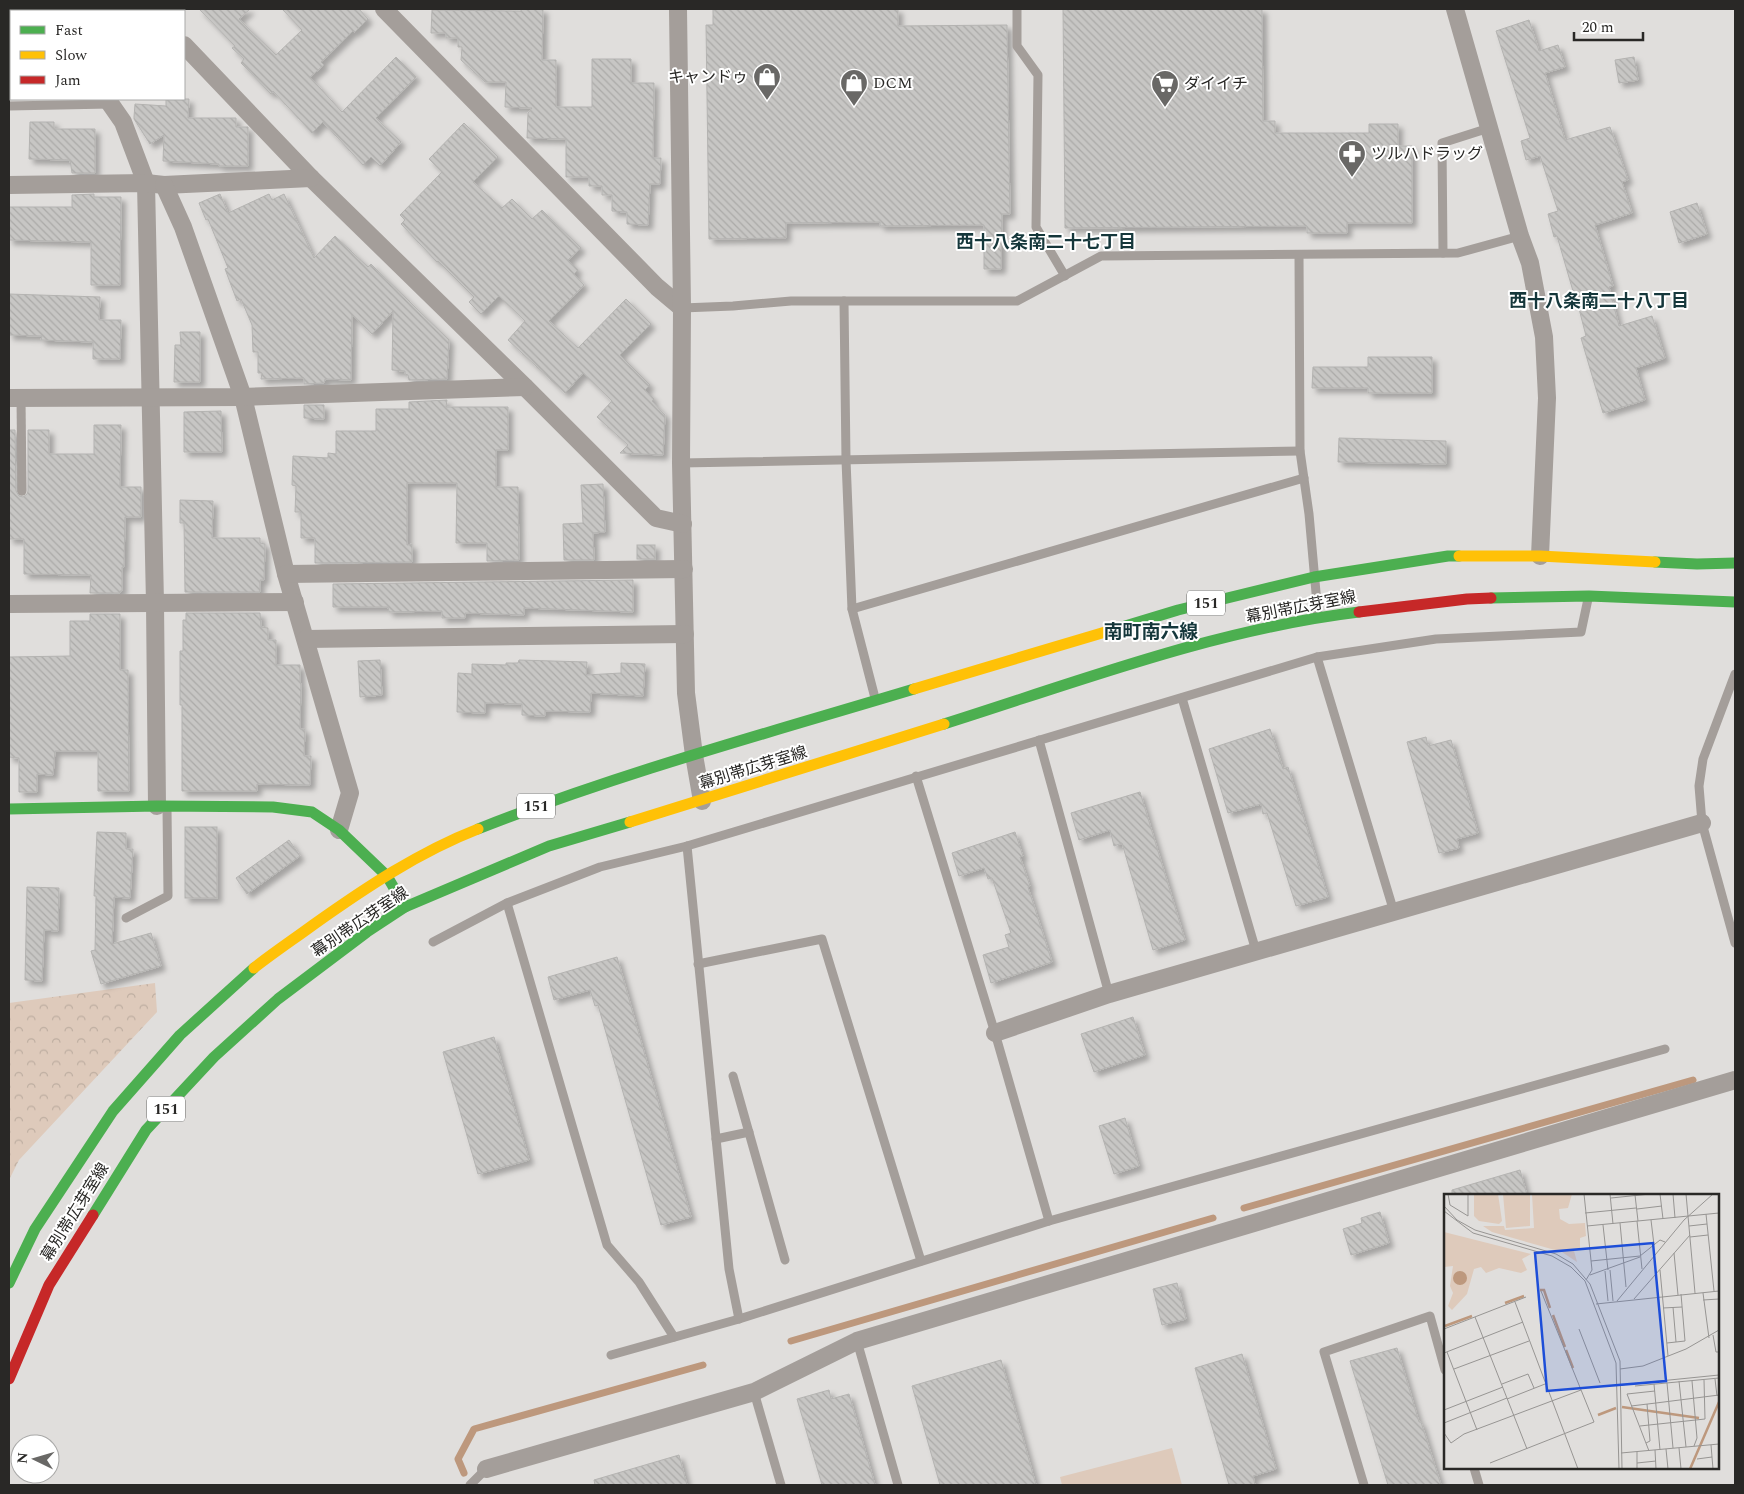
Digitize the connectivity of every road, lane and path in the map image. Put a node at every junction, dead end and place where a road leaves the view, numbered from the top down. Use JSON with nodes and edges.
{"nodes":[{"id":1,"x":384,"y":9,"type":"edge"},
{"id":2,"x":678,"y":9,"type":"edge"},
{"id":3,"x":1017,"y":9,"type":"edge"},
{"id":4,"x":1455,"y":9,"type":"edge"},
{"id":5,"x":185,"y":46,"type":"edge"},
{"id":6,"x":109,"y":101,"type":"edge"},
{"id":7,"x":9,"y":106,"type":"edge"},
{"id":8,"x":1489,"y":128,"type":"junction"},
{"id":9,"x":311,"y":178,"type":"junction"},
{"id":10,"x":155,"y":184,"type":"junction"},
{"id":11,"x":9,"y":185,"type":"edge"},
{"id":12,"x":1520,"y":236,"type":"junction"},
{"id":13,"x":1443,"y":253,"type":"junction"},
{"id":14,"x":1299,"y":255,"type":"junction"},
{"id":15,"x":1065,"y":276,"type":"junction"},
{"id":16,"x":844,"y":301,"type":"junction"},
{"id":17,"x":682,"y":308,"type":"junction"},
{"id":18,"x":526,"y":387,"type":"junction"},
{"id":19,"x":152,"y":397,"type":"junction"},
{"id":20,"x":242,"y":397,"type":"junction"},
{"id":21,"x":15,"y":398,"type":"edge"},
{"id":22,"x":1300,"y":451,"type":"junction"},
{"id":23,"x":846,"y":460,"type":"junction"},
{"id":24,"x":681,"y":463,"type":"junction"},
{"id":25,"x":1304,"y":478,"type":"junction"},
{"id":26,"x":22,"y":490,"type":"dead end"},
{"id":27,"x":683,"y":524,"type":"junction"},
{"id":28,"x":1540,"y":556,"type":"junction"},
{"id":29,"x":1735,"y":563,"type":"edge"},
{"id":30,"x":684,"y":569,"type":"junction"},
{"id":31,"x":286,"y":574,"type":"junction"},
{"id":32,"x":1314,"y":577,"type":"junction"},
{"id":33,"x":1589,"y":596,"type":"junction"},
{"id":34,"x":295,"y":602,"type":"junction"},
{"id":35,"x":1735,"y":602,"type":"edge"},
{"id":36,"x":155,"y":603,"type":"junction"},
{"id":37,"x":9,"y":604,"type":"edge"},
{"id":38,"x":852,"y":608,"type":"junction"},
{"id":39,"x":1318,"y":617,"type":"junction"},
{"id":40,"x":685,"y":634,"type":"junction"},
{"id":41,"x":306,"y":639,"type":"junction"},
{"id":42,"x":1317,"y":657,"type":"junction"},
{"id":43,"x":1735,"y":674,"type":"edge"},
{"id":44,"x":1182,"y":698,"type":"junction"},
{"id":45,"x":876,"y":701,"type":"junction"},
{"id":46,"x":1039,"y":740,"type":"junction"},
{"id":47,"x":694,"y":755,"type":"junction"},
{"id":48,"x":916,"y":776,"type":"junction"},
{"id":49,"x":702,"y":801,"type":"junction"},
{"id":50,"x":162,"y":806,"type":"junction"},
{"id":51,"x":9,"y":809,"type":"edge"},
{"id":52,"x":1702,"y":823,"type":"junction"},
{"id":53,"x":339,"y":830,"type":"junction"},
{"id":54,"x":687,"y":846,"type":"junction"},
{"id":55,"x":387,"y":876,"type":"junction"},
{"id":56,"x":507,"y":903,"type":"junction"},
{"id":57,"x":405,"y":907,"type":"junction"},
{"id":58,"x":1394,"y":912,"type":"junction"},
{"id":59,"x":126,"y":918,"type":"dead end"},
{"id":60,"x":433,"y":942,"type":"dead end"},
{"id":61,"x":1735,"y":943,"type":"edge"},
{"id":62,"x":1256,"y":952,"type":"junction"},
{"id":63,"x":698,"y":964,"type":"junction"},
{"id":64,"x":1109,"y":994,"type":"junction"},
{"id":65,"x":995,"y":1033,"type":"junction"},
{"id":66,"x":1666,"y":1049,"type":"dead end"},
{"id":67,"x":733,"y":1076,"type":"dead end"},
{"id":68,"x":1735,"y":1080,"type":"edge"},
{"id":69,"x":749,"y":1132,"type":"junction"},
{"id":70,"x":716,"y":1139,"type":"junction"},
{"id":71,"x":1049,"y":1221,"type":"junction"},
{"id":72,"x":785,"y":1260,"type":"dead end"},
{"id":73,"x":921,"y":1261,"type":"junction"},
{"id":74,"x":9,"y":1283,"type":"edge"},
{"id":75,"x":739,"y":1319,"type":"junction"},
{"id":76,"x":674,"y":1337,"type":"junction"},
{"id":77,"x":857,"y":1341,"type":"junction"},
{"id":78,"x":611,"y":1355,"type":"dead end"},
{"id":79,"x":1444,"y":1366,"type":"edge"},
{"id":80,"x":9,"y":1379,"type":"edge"},
{"id":81,"x":754,"y":1392,"type":"junction"},
{"id":82,"x":486,"y":1469,"type":"joint"},
{"id":83,"x":1474,"y":1469,"type":"edge"},
{"id":84,"x":470,"y":1485,"type":"edge"},
{"id":85,"x":781,"y":1485,"type":"edge"},
{"id":86,"x":898,"y":1485,"type":"edge"},
{"id":87,"x":1364,"y":1485,"type":"edge"},
{"id":88,"x":1479,"y":1485,"type":"edge"}],
"edges":[{"from":1,"to":17,"type":"street"},
{"from":2,"to":17,"type":"street"},
{"from":3,"to":15,"type":"lane"},
{"from":4,"to":8,"type":"street"},
{"from":5,"to":9,"type":"street"},
{"from":6,"to":7,"type":"lane"},
{"from":6,"to":10,"type":"street"},
{"from":8,"to":12,"type":"street"},
{"from":8,"to":13,"type":"lane"},
{"from":9,"to":10,"type":"street"},
{"from":9,"to":18,"type":"street"},
{"from":10,"to":11,"type":"street"},
{"from":10,"to":19,"type":"street"},
{"from":10,"to":20,"type":"street"},
{"from":12,"to":13,"type":"lane"},
{"from":12,"to":28,"type":"street"},
{"from":13,"to":14,"type":"lane"},
{"from":14,"to":15,"type":"lane"},
{"from":14,"to":22,"type":"lane"},
{"from":15,"to":16,"type":"lane"},
{"from":16,"to":17,"type":"lane"},
{"from":16,"to":23,"type":"lane"},
{"from":17,"to":24,"type":"street"},
{"from":18,"to":20,"type":"street"},
{"from":18,"to":27,"type":"street"},
{"from":19,"to":20,"type":"street"},
{"from":19,"to":21,"type":"street"},
{"from":19,"to":36,"type":"street"},
{"from":20,"to":31,"type":"street"},
{"from":21,"to":26,"type":"lane"},
{"from":22,"to":23,"type":"lane"},
{"from":22,"to":25,"type":"lane"},
{"from":23,"to":24,"type":"lane"},
{"from":23,"to":38,"type":"lane"},
{"from":24,"to":27,"type":"street"},
{"from":25,"to":32,"type":"lane"},
{"from":25,"to":38,"type":"lane"},
{"from":27,"to":30,"type":"street"},
{"from":28,"to":29,"type":"main road","name":"幕別帯広芽室線","number":"151"},
{"from":28,"to":32,"type":"main road","name":"幕別帯広芽室線","number":"151"},
{"from":30,"to":31,"type":"street"},
{"from":30,"to":40,"type":"street"},
{"from":31,"to":34,"type":"street"},
{"from":32,"to":39,"type":"lane"},
{"from":32,"to":45,"type":"main road","name":"幕別帯広芽室線","number":"151"},
{"from":33,"to":35,"type":"main road","name":"幕別帯広芽室線","number":"151"},
{"from":33,"to":39,"type":"main road","name":"幕別帯広芽室線","number":"151"},
{"from":33,"to":42,"type":"lane"},
{"from":34,"to":36,"type":"street"},
{"from":34,"to":41,"type":"street"},
{"from":36,"to":37,"type":"street"},
{"from":36,"to":50,"type":"street"},
{"from":38,"to":45,"type":"lane"},
{"from":39,"to":49,"type":"main road","name":"幕別帯広芽室線","number":"151"},
{"from":40,"to":41,"type":"street"},
{"from":40,"to":47,"type":"street"},
{"from":41,"to":53,"type":"street"},
{"from":42,"to":44,"type":"lane"},
{"from":42,"to":58,"type":"lane"},
{"from":43,"to":52,"type":"lane"},
{"from":44,"to":46,"type":"lane"},
{"from":44,"to":62,"type":"lane"},
{"from":45,"to":47,"type":"main road","name":"幕別帯広芽室線","number":"151"},
{"from":46,"to":48,"type":"lane"},
{"from":46,"to":64,"type":"lane"},
{"from":47,"to":49,"type":"street"},
{"from":47,"to":55,"type":"main road","name":"幕別帯広芽室線","number":"151"},
{"from":48,"to":54,"type":"lane"},
{"from":48,"to":65,"type":"lane"},
{"from":49,"to":57,"type":"main road","name":"幕別帯広芽室線","number":"151"},
{"from":50,"to":51,"type":"main road"},
{"from":50,"to":53,"type":"main road"},
{"from":50,"to":59,"type":"lane"},
{"from":52,"to":58,"type":"street"},
{"from":52,"to":61,"type":"lane"},
{"from":53,"to":55,"type":"main road"},
{"from":54,"to":56,"type":"lane"},
{"from":54,"to":63,"type":"lane"},
{"from":55,"to":57,"type":"main road"},
{"from":55,"to":74,"type":"main road","name":"幕別帯広芽室線","number":"151"},
{"from":56,"to":60,"type":"lane"},
{"from":56,"to":76,"type":"lane"},
{"from":57,"to":80,"type":"main road","name":"幕別帯広芽室線","number":"151"},
{"from":58,"to":62,"type":"street"},
{"from":62,"to":64,"type":"street"},
{"from":63,"to":70,"type":"lane"},
{"from":63,"to":73,"type":"lane"},
{"from":64,"to":65,"type":"street"},
{"from":65,"to":71,"type":"lane"},
{"from":66,"to":71,"type":"lane"},
{"from":67,"to":69,"type":"lane"},
{"from":68,"to":77,"type":"street"},
{"from":69,"to":70,"type":"lane"},
{"from":69,"to":72,"type":"lane"},
{"from":70,"to":75,"type":"lane"},
{"from":71,"to":73,"type":"lane"},
{"from":73,"to":75,"type":"lane"},
{"from":75,"to":76,"type":"lane"},
{"from":76,"to":78,"type":"lane"},
{"from":77,"to":81,"type":"street"},
{"from":77,"to":86,"type":"lane"},
{"from":79,"to":87,"type":"lane"},
{"from":81,"to":82,"type":"street"},
{"from":81,"to":85,"type":"lane"},
{"from":82,"to":84,"type":"lane"},
{"from":83,"to":88,"type":"lane"}]}
